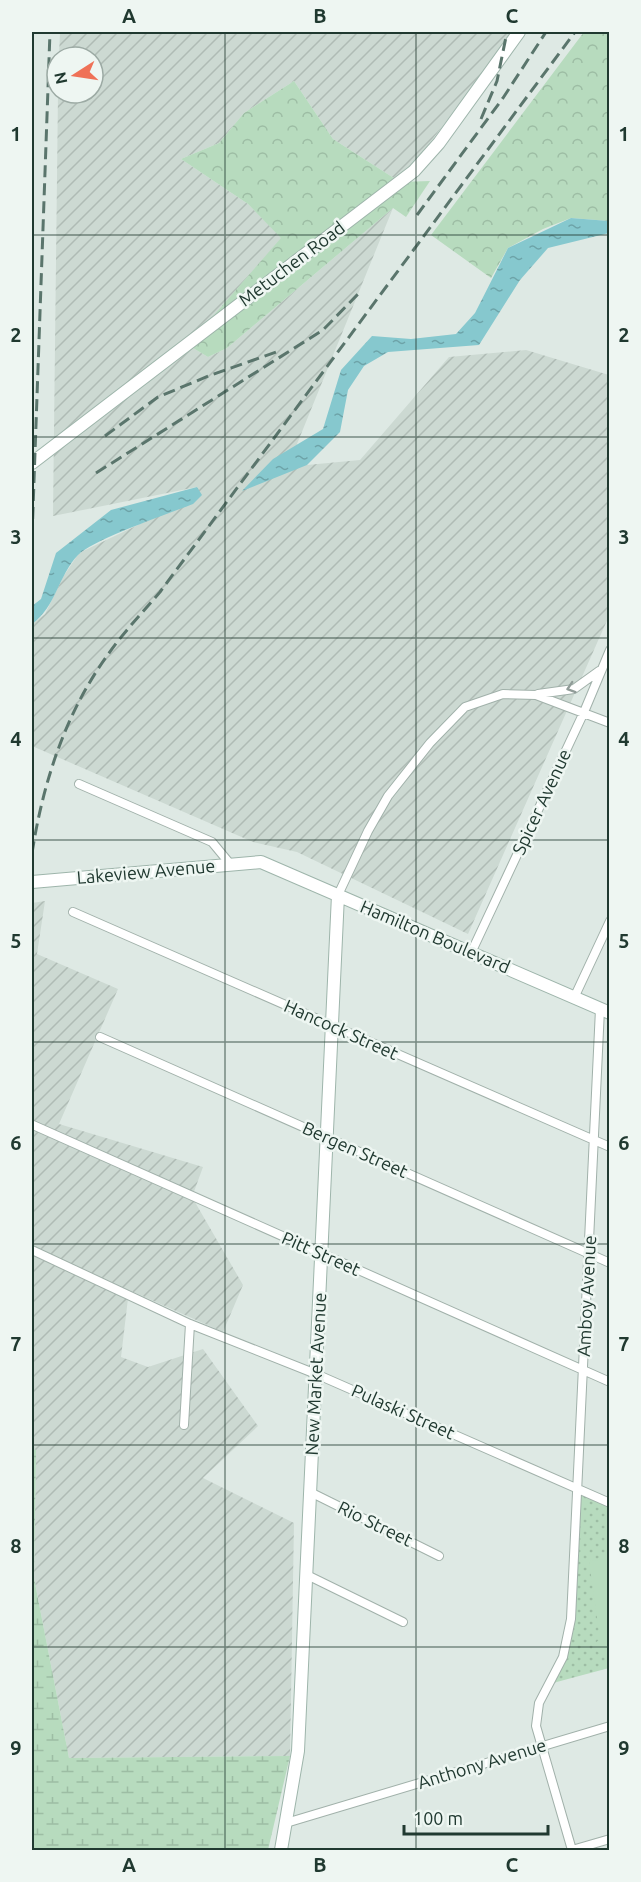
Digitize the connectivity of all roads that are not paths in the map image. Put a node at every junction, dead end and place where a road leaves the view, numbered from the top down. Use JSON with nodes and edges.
{"nodes":[{"id":1,"x":519,"y":32,"type":"edge"},
{"id":2,"x":32,"y":463,"type":"edge"},
{"id":3,"x":609,"y":650,"type":"edge"},
{"id":4,"x":602,"y":669,"type":"junction"},
{"id":5,"x":536,"y":694,"type":"junction"},
{"id":6,"x":584,"y":712,"type":"junction"},
{"id":7,"x":609,"y":723,"type":"edge"},
{"id":8,"x":79,"y":784,"type":"dead end"},
{"id":9,"x":261,"y":862,"type":"joint"},
{"id":10,"x":231,"y":865,"type":"junction"},
{"id":11,"x":32,"y":882,"type":"edge"},
{"id":12,"x":338,"y":895,"type":"junction"},
{"id":13,"x":73,"y":912,"type":"dead end"},
{"id":14,"x":609,"y":921,"type":"edge"},
{"id":15,"x":471,"y":953,"type":"junction"},
{"id":16,"x":574,"y":998,"type":"junction"},
{"id":17,"x":605,"y":1011,"type":"edge"},
{"id":18,"x":332,"y":1026,"type":"junction"},
{"id":19,"x":100,"y":1037,"type":"dead end"},
{"id":20,"x":33,"y":1125,"type":"edge"},
{"id":21,"x":327,"y":1137,"type":"junction"},
{"id":22,"x":595,"y":1141,"type":"junction"},
{"id":23,"x":609,"y":1147,"type":"edge"},
{"id":24,"x":32,"y":1250,"type":"edge"},
{"id":25,"x":589,"y":1253,"type":"junction"},
{"id":26,"x":321,"y":1254,"type":"junction"},
{"id":27,"x":609,"y":1263,"type":"edge"},
{"id":28,"x":190,"y":1324,"type":"junction"},
{"id":29,"x":583,"y":1370,"type":"junction"},
{"id":30,"x":316,"y":1374,"type":"junction"},
{"id":31,"x":609,"y":1382,"type":"edge"},
{"id":32,"x":183,"y":1425,"type":"dead end"},
{"id":33,"x":578,"y":1489,"type":"junction"},
{"id":34,"x":310,"y":1492,"type":"junction"},
{"id":35,"x":609,"y":1503,"type":"edge"},
{"id":36,"x":439,"y":1556,"type":"dead end"},
{"id":37,"x":307,"y":1575,"type":"junction"},
{"id":38,"x":403,"y":1622,"type":"dead end"},
{"id":39,"x":609,"y":1726,"type":"edge"},
{"id":40,"x":540,"y":1747,"type":"junction"},
{"id":41,"x":286,"y":1823,"type":"junction"},
{"id":42,"x":609,"y":1839,"type":"edge"},
{"id":43,"x":281,"y":1851,"type":"edge"},
{"id":44,"x":572,"y":1851,"type":"edge"}],
"edges":[{"from":1,"to":2,"type":"main road","name":"Metuchen Road"},
{"from":3,"to":4,"type":"street","name":"Spicer Avenue"},
{"from":4,"to":5,"type":"street","one_way":true},
{"from":4,"to":6,"type":"street","name":"Spicer Avenue"},
{"from":5,"to":6,"type":"street"},
{"from":5,"to":12,"type":"street"},
{"from":6,"to":7,"type":"street"},
{"from":6,"to":15,"type":"street","name":"Spicer Avenue"},
{"from":8,"to":10,"type":"street"},
{"from":9,"to":10,"type":"main road","name":"Lakeview Avenue"},
{"from":9,"to":12,"type":"main road","name":"Hamilton Boulevard"},
{"from":10,"to":11,"type":"main road","name":"Lakeview Avenue"},
{"from":12,"to":15,"type":"main road","name":"Hamilton Boulevard"},
{"from":12,"to":18,"type":"main road","name":"New Market Avenue"},
{"from":13,"to":18,"type":"street","name":"Hancock Street"},
{"from":14,"to":16,"type":"street"},
{"from":15,"to":16,"type":"main road","name":"Hamilton Boulevard"},
{"from":16,"to":17,"type":"main road","name":"Hamilton Boulevard"},
{"from":17,"to":22,"type":"street","name":"Amboy Avenue"},
{"from":18,"to":21,"type":"main road","name":"New Market Avenue"},
{"from":18,"to":22,"type":"street","name":"Hancock Street"},
{"from":19,"to":21,"type":"street","name":"Bergen Street"},
{"from":20,"to":26,"type":"street","name":"Pitt Street"},
{"from":21,"to":25,"type":"street","name":"Bergen Street"},
{"from":21,"to":26,"type":"main road","name":"New Market Avenue"},
{"from":22,"to":23,"type":"street","name":"Hancock Street"},
{"from":22,"to":25,"type":"street","name":"Amboy Avenue"},
{"from":24,"to":28,"type":"street","name":"Pulaski Street"},
{"from":25,"to":27,"type":"street","name":"Bergen Street"},
{"from":25,"to":29,"type":"street","name":"Amboy Avenue"},
{"from":26,"to":29,"type":"street","name":"Pitt Street"},
{"from":26,"to":30,"type":"main road","name":"New Market Avenue"},
{"from":28,"to":30,"type":"street","name":"Pulaski Street"},
{"from":28,"to":32,"type":"street"},
{"from":29,"to":31,"type":"street","name":"Pitt Street"},
{"from":29,"to":33,"type":"street","name":"Amboy Avenue"},
{"from":30,"to":33,"type":"street","name":"Pulaski Street"},
{"from":30,"to":34,"type":"main road","name":"New Market Avenue"},
{"from":33,"to":35,"type":"street","name":"Pulaski Street"},
{"from":33,"to":40,"type":"street","name":"Amboy Avenue"},
{"from":34,"to":36,"type":"street","name":"Rio Street"},
{"from":34,"to":37,"type":"main road","name":"New Market Avenue"},
{"from":37,"to":38,"type":"street"},
{"from":37,"to":41,"type":"main road","name":"New Market Avenue"},
{"from":39,"to":40,"type":"street","name":"Anthony Avenue"},
{"from":40,"to":41,"type":"street","name":"Anthony Avenue"},
{"from":40,"to":44,"type":"street","name":"Amboy Avenue"},
{"from":41,"to":43,"type":"main road","name":"New Market Avenue"},
{"from":42,"to":44,"type":"street"}]}
